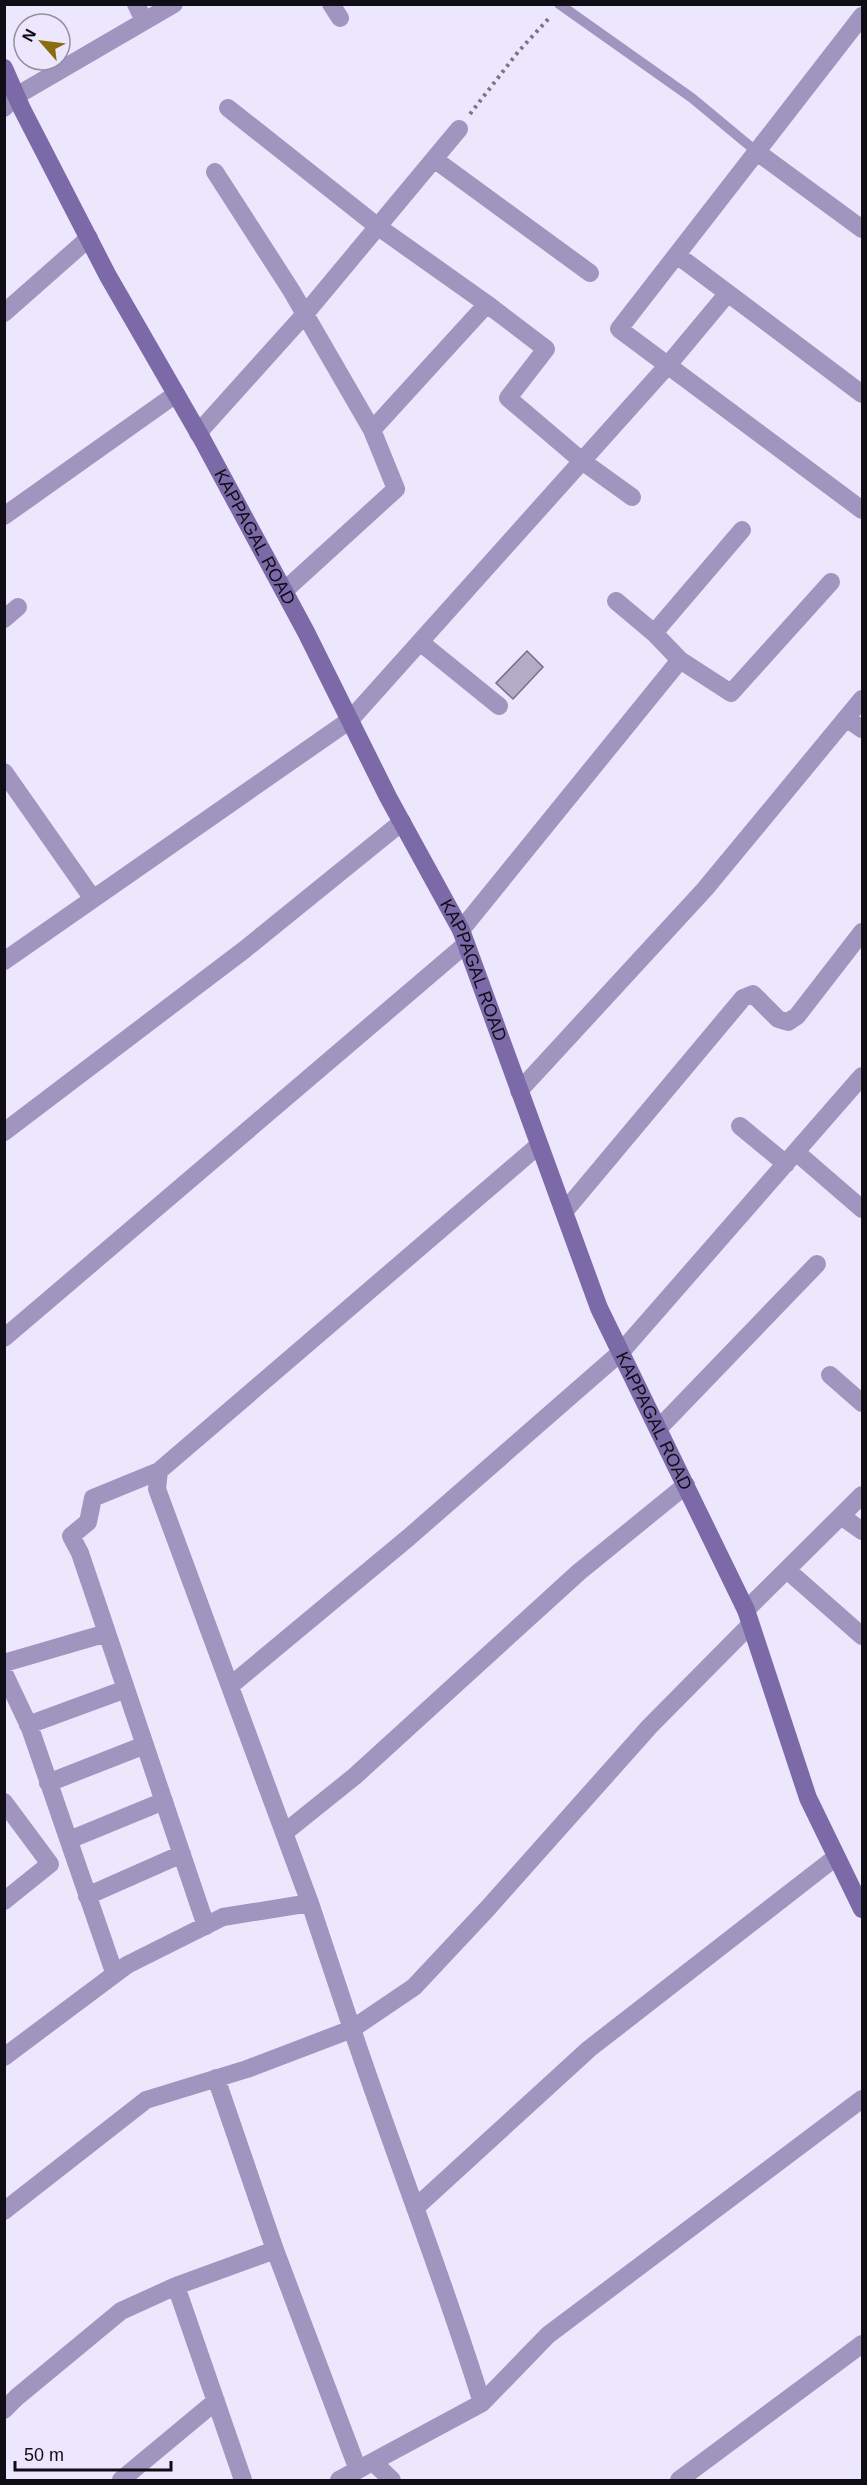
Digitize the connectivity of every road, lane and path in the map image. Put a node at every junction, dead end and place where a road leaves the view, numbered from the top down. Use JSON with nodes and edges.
{"nodes":[{"id":1,"x":174,"y":4,"type":"edge"},
{"id":2,"x":559,"y":5,"type":"edge"},
{"id":3,"x":140,"y":13,"type":"edge"},
{"id":4,"x":862,"y":16,"type":"edge"},
{"id":5,"x":4,"y":68,"type":"edge"},
{"id":6,"x":10,"y":102,"type":"edge"},
{"id":7,"x":228,"y":108,"type":"dead end"},
{"id":8,"x":459,"y":129,"type":"joint"},
{"id":9,"x":757,"y":152,"type":"junction"},
{"id":10,"x":434,"y":159,"type":"junction"},
{"id":11,"x":214,"y":172,"type":"dead end"},
{"id":12,"x":377,"y":226,"type":"junction"},
{"id":13,"x":862,"y":229,"type":"edge"},
{"id":14,"x":89,"y":238,"type":"junction"},
{"id":15,"x":677,"y":255,"type":"junction"},
{"id":16,"x":590,"y":273,"type":"dead end"},
{"id":17,"x":728,"y":293,"type":"junction"},
{"id":18,"x":487,"y":304,"type":"junction"},
{"id":19,"x":4,"y":313,"type":"edge"},
{"id":20,"x":305,"y":314,"type":"junction"},
{"id":21,"x":668,"y":365,"type":"junction"},
{"id":22,"x":176,"y":394,"type":"junction"},
{"id":23,"x":862,"y":394,"type":"edge"},
{"id":24,"x":372,"y":430,"type":"junction"},
{"id":25,"x":198,"y":433,"type":"junction"},
{"id":26,"x":582,"y":461,"type":"junction"},
{"id":27,"x":632,"y":498,"type":"dead end"},
{"id":28,"x":862,"y":510,"type":"edge"},
{"id":29,"x":4,"y":516,"type":"edge"},
{"id":30,"x":742,"y":530,"type":"dead end"},
{"id":31,"x":831,"y":582,"type":"dead end"},
{"id":32,"x":284,"y":591,"type":"junction"},
{"id":33,"x":616,"y":601,"type":"dead end"},
{"id":34,"x":654,"y":633,"type":"junction"},
{"id":35,"x":420,"y":642,"type":"junction"},
{"id":36,"x":680,"y":660,"type":"junction"},
{"id":37,"x":862,"y":699,"type":"edge"},
{"id":38,"x":499,"y":706,"type":"dead end"},
{"id":39,"x":846,"y":718,"type":"junction"},
{"id":40,"x":350,"y":720,"type":"junction"},
{"id":41,"x":862,"y":729,"type":"edge"},
{"id":42,"x":4,"y":772,"type":"edge"},
{"id":43,"x":402,"y":822,"type":"junction"},
{"id":44,"x":93,"y":899,"type":"junction"},
{"id":45,"x":862,"y":932,"type":"edge"},
{"id":46,"x":464,"y":937,"type":"junction"},
{"id":47,"x":4,"y":961,"type":"edge"},
{"id":48,"x":862,"y":1076,"type":"edge"},
{"id":49,"x":519,"y":1091,"type":"junction"},
{"id":50,"x":740,"y":1126,"type":"dead end"},
{"id":51,"x":4,"y":1132,"type":"edge"},
{"id":52,"x":539,"y":1145,"type":"junction"},
{"id":53,"x":791,"y":1158,"type":"junction"},
{"id":54,"x":862,"y":1209,"type":"edge"},
{"id":55,"x":564,"y":1212,"type":"junction"},
{"id":56,"x":817,"y":1264,"type":"dead end"},
{"id":57,"x":4,"y":1338,"type":"edge"},
{"id":58,"x":621,"y":1352,"type":"junction"},
{"id":59,"x":830,"y":1375,"type":"dead end"},
{"id":60,"x":862,"y":1403,"type":"edge"},
{"id":61,"x":659,"y":1428,"type":"junction"},
{"id":62,"x":159,"y":1472,"type":"junction"},
{"id":63,"x":686,"y":1485,"type":"junction"},
{"id":64,"x":862,"y":1495,"type":"edge"},
{"id":65,"x":841,"y":1516,"type":"junction"},
{"id":66,"x":862,"y":1532,"type":"edge"},
{"id":67,"x":786,"y":1570,"type":"junction"},
{"id":68,"x":748,"y":1618,"type":"junction"},
{"id":69,"x":106,"y":1633,"type":"junction"},
{"id":70,"x":862,"y":1636,"type":"edge"},
{"id":71,"x":4,"y":1663,"type":"edge"},
{"id":72,"x":4,"y":1673,"type":"edge"},
{"id":73,"x":230,"y":1686,"type":"junction"},
{"id":74,"x":126,"y":1689,"type":"junction"},
{"id":75,"x":28,"y":1725,"type":"junction"},
{"id":76,"x":145,"y":1745,"type":"junction"},
{"id":77,"x":48,"y":1783,"type":"junction"},
{"id":78,"x":164,"y":1800,"type":"junction"},
{"id":79,"x":4,"y":1802,"type":"edge"},
{"id":80,"x":284,"y":1833,"type":"junction"},
{"id":81,"x":70,"y":1845,"type":"junction"},
{"id":82,"x":182,"y":1854,"type":"junction"},
{"id":83,"x":836,"y":1857,"type":"junction"},
{"id":84,"x":51,"y":1864,"type":"junction"},
{"id":85,"x":858,"y":1889,"type":"edge"},
{"id":86,"x":87,"y":1896,"type":"junction"},
{"id":87,"x":4,"y":1901,"type":"edge"},
{"id":88,"x":310,"y":1902,"type":"junction"},
{"id":89,"x":862,"y":1909,"type":"edge"},
{"id":90,"x":206,"y":1926,"type":"junction"},
{"id":91,"x":114,"y":1972,"type":"junction"},
{"id":92,"x":352,"y":2029,"type":"junction"},
{"id":93,"x":4,"y":2057,"type":"edge"},
{"id":94,"x":216,"y":2078,"type":"junction"},
{"id":95,"x":862,"y":2099,"type":"edge"},
{"id":96,"x":415,"y":2208,"type":"junction"},
{"id":97,"x":4,"y":2211,"type":"edge"},
{"id":98,"x":275,"y":2250,"type":"junction"},
{"id":99,"x":176,"y":2286,"type":"junction"},
{"id":100,"x":862,"y":2344,"type":"edge"},
{"id":101,"x":216,"y":2401,"type":"junction"},
{"id":102,"x":482,"y":2403,"type":"junction"},
{"id":103,"x":4,"y":2410,"type":"edge"},
{"id":104,"x":365,"y":2466,"type":"junction"},
{"id":105,"x":121,"y":2481,"type":"edge"},
{"id":106,"x":243,"y":2481,"type":"edge"},
{"id":107,"x":339,"y":2481,"type":"edge"},
{"id":108,"x":392,"y":2481,"type":"edge"},
{"id":109,"x":679,"y":2481,"type":"edge"}],
"edges":[{"from":1,"to":3,"type":"street"},
{"from":2,"to":8,"type":"path"},
{"from":2,"to":9,"type":"lane"},
{"from":3,"to":6,"type":"street"},
{"from":4,"to":9,"type":"street"},
{"from":5,"to":6,"type":"main road","name":"KAPPAGAL ROAD"},
{"from":6,"to":14,"type":"main road","name":"KAPPAGAL ROAD"},
{"from":7,"to":12,"type":"street"},
{"from":8,"to":10,"type":"street"},
{"from":9,"to":13,"type":"street"},
{"from":9,"to":15,"type":"street"},
{"from":10,"to":12,"type":"street"},
{"from":10,"to":16,"type":"street"},
{"from":11,"to":20,"type":"street"},
{"from":12,"to":18,"type":"street"},
{"from":12,"to":20,"type":"street"},
{"from":14,"to":19,"type":"street"},
{"from":14,"to":22,"type":"main road","name":"KAPPAGAL ROAD"},
{"from":15,"to":17,"type":"street"},
{"from":15,"to":21,"type":"street"},
{"from":17,"to":21,"type":"street"},
{"from":17,"to":23,"type":"street"},
{"from":18,"to":24,"type":"street"},
{"from":18,"to":26,"type":"street"},
{"from":20,"to":24,"type":"street"},
{"from":20,"to":25,"type":"street"},
{"from":21,"to":26,"type":"street"},
{"from":21,"to":28,"type":"street"},
{"from":22,"to":25,"type":"main road","name":"KAPPAGAL ROAD"},
{"from":22,"to":29,"type":"street"},
{"from":24,"to":32,"type":"street"},
{"from":25,"to":32,"type":"main road","name":"KAPPAGAL ROAD"},
{"from":26,"to":27,"type":"street"},
{"from":26,"to":35,"type":"street"},
{"from":30,"to":34,"type":"street"},
{"from":31,"to":36,"type":"street"},
{"from":32,"to":40,"type":"main road","name":"KAPPAGAL ROAD"},
{"from":33,"to":34,"type":"street"},
{"from":34,"to":36,"type":"street"},
{"from":35,"to":38,"type":"street"},
{"from":35,"to":40,"type":"street"},
{"from":36,"to":46,"type":"street"},
{"from":37,"to":39,"type":"street"},
{"from":39,"to":41,"type":"street"},
{"from":39,"to":49,"type":"street"},
{"from":40,"to":43,"type":"main road","name":"KAPPAGAL ROAD"},
{"from":40,"to":44,"type":"street"},
{"from":42,"to":44,"type":"street"},
{"from":43,"to":46,"type":"main road","name":"KAPPAGAL ROAD"},
{"from":43,"to":51,"type":"street"},
{"from":44,"to":47,"type":"street"},
{"from":45,"to":55,"type":"street"},
{"from":46,"to":49,"type":"main road","name":"KAPPAGAL ROAD"},
{"from":46,"to":57,"type":"street"},
{"from":48,"to":53,"type":"street"},
{"from":49,"to":52,"type":"main road","name":"KAPPAGAL ROAD"},
{"from":50,"to":53,"type":"street"},
{"from":52,"to":55,"type":"main road","name":"KAPPAGAL ROAD"},
{"from":52,"to":62,"type":"street"},
{"from":53,"to":54,"type":"street"},
{"from":53,"to":58,"type":"street"},
{"from":55,"to":58,"type":"main road","name":"KAPPAGAL ROAD"},
{"from":56,"to":61,"type":"street"},
{"from":58,"to":61,"type":"main road","name":"KAPPAGAL ROAD"},
{"from":58,"to":73,"type":"street"},
{"from":59,"to":60,"type":"street"},
{"from":61,"to":63,"type":"main road","name":"KAPPAGAL ROAD"},
{"from":62,"to":69,"type":"street"},
{"from":62,"to":73,"type":"street"},
{"from":63,"to":68,"type":"main road","name":"KAPPAGAL ROAD"},
{"from":63,"to":80,"type":"street"},
{"from":64,"to":65,"type":"street"},
{"from":65,"to":66,"type":"street"},
{"from":65,"to":67,"type":"street"},
{"from":67,"to":68,"type":"street"},
{"from":67,"to":70,"type":"street"},
{"from":68,"to":83,"type":"main road","name":"KAPPAGAL ROAD"},
{"from":68,"to":92,"type":"street"},
{"from":69,"to":71,"type":"street"},
{"from":69,"to":74,"type":"street"},
{"from":72,"to":75,"type":"street"},
{"from":73,"to":80,"type":"street"},
{"from":74,"to":75,"type":"street"},
{"from":74,"to":76,"type":"street"},
{"from":75,"to":77,"type":"street"},
{"from":76,"to":77,"type":"street"},
{"from":76,"to":78,"type":"street"},
{"from":77,"to":81,"type":"street"},
{"from":78,"to":81,"type":"street"},
{"from":78,"to":82,"type":"street"},
{"from":79,"to":84,"type":"street"},
{"from":80,"to":88,"type":"street"},
{"from":81,"to":84,"type":"street"},
{"from":81,"to":86,"type":"street"},
{"from":82,"to":86,"type":"street"},
{"from":82,"to":90,"type":"street"},
{"from":83,"to":85,"type":"main road","name":"KAPPAGAL ROAD"},
{"from":83,"to":96,"type":"street"},
{"from":84,"to":87,"type":"street"},
{"from":85,"to":89,"type":"main road","name":"KAPPAGAL ROAD"},
{"from":86,"to":91,"type":"street"},
{"from":88,"to":90,"type":"street"},
{"from":88,"to":92,"type":"street"},
{"from":90,"to":91,"type":"street"},
{"from":91,"to":93,"type":"street"},
{"from":92,"to":94,"type":"street"},
{"from":92,"to":96,"type":"street"},
{"from":94,"to":97,"type":"street"},
{"from":94,"to":98,"type":"street"},
{"from":95,"to":102,"type":"street"},
{"from":96,"to":102,"type":"street"},
{"from":98,"to":99,"type":"street"},
{"from":98,"to":104,"type":"street"},
{"from":99,"to":101,"type":"street"},
{"from":99,"to":103,"type":"street"},
{"from":100,"to":109,"type":"street"},
{"from":101,"to":105,"type":"street"},
{"from":101,"to":106,"type":"street"},
{"from":102,"to":104,"type":"street"},
{"from":104,"to":107,"type":"street"},
{"from":104,"to":108,"type":"street"}]}
